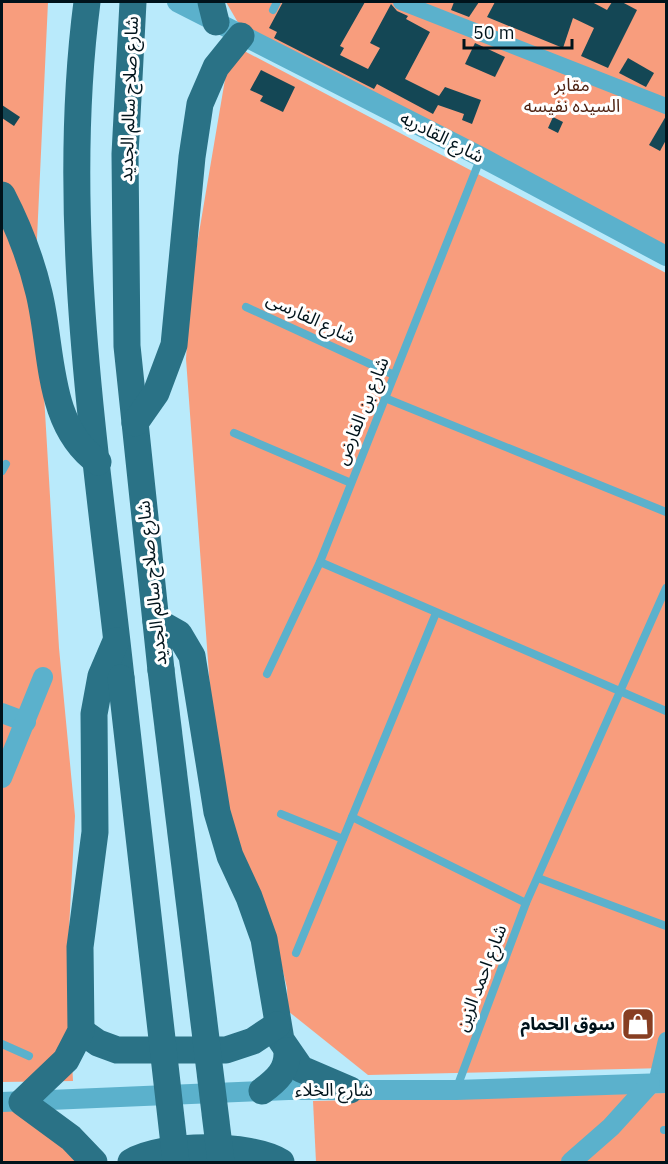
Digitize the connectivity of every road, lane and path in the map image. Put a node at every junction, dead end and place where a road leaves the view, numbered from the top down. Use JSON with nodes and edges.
{"nodes":[{"id":1,"x":87,"y":2,"type":"edge"},
{"id":2,"x":133,"y":2,"type":"edge"},
{"id":3,"x":177,"y":2,"type":"edge"},
{"id":4,"x":401,"y":2,"type":"edge"},
{"id":5,"x":213,"y":12,"type":"edge"},
{"id":6,"x":241,"y":36,"type":"junction"},
{"id":7,"x":666,"y":106,"type":"edge"},
{"id":8,"x":481,"y":157,"type":"junction"},
{"id":9,"x":2,"y":195,"type":"edge"},
{"id":10,"x":666,"y":256,"type":"edge"},
{"id":11,"x":246,"y":307,"type":"dead end"},
{"id":12,"x":394,"y":375,"type":"junction"},
{"id":13,"x":385,"y":398,"type":"junction"},
{"id":14,"x":135,"y":423,"type":"junction"},
{"id":15,"x":234,"y":432,"type":"dead end"},
{"id":16,"x":98,"y":462,"type":"junction"},
{"id":17,"x":351,"y":483,"type":"junction"},
{"id":18,"x":666,"y":512,"type":"edge"},
{"id":19,"x":320,"y":562,"type":"junction"},
{"id":20,"x":666,"y":588,"type":"edge"},
{"id":21,"x":436,"y":613,"type":"junction"},
{"id":22,"x":156,"y":621,"type":"junction"},
{"id":23,"x":117,"y":639,"type":"junction"},
{"id":24,"x":267,"y":674,"type":"dead end"},
{"id":25,"x":43,"y":677,"type":"dead end"},
{"id":26,"x":621,"y":693,"type":"junction"},
{"id":27,"x":666,"y":711,"type":"edge"},
{"id":28,"x":2,"y":713,"type":"edge"},
{"id":29,"x":26,"y":722,"type":"junction"},
{"id":30,"x":2,"y":778,"type":"edge"},
{"id":31,"x":281,"y":814,"type":"dead end"},
{"id":32,"x":352,"y":817,"type":"junction"},
{"id":33,"x":343,"y":839,"type":"junction"},
{"id":34,"x":538,"y":878,"type":"junction"},
{"id":35,"x":526,"y":903,"type":"junction"},
{"id":36,"x":666,"y":926,"type":"edge"},
{"id":37,"x":296,"y":953,"type":"dead end"},
{"id":38,"x":277,"y":1024,"type":"junction"},
{"id":39,"x":81,"y":1031,"type":"junction"},
{"id":40,"x":666,"y":1040,"type":"edge"},
{"id":41,"x":2,"y":1044,"type":"edge"},
{"id":42,"x":287,"y":1051,"type":"junction"},
{"id":43,"x":29,"y":1056,"type":"dead end"},
{"id":44,"x":658,"y":1083,"type":"edge"},
{"id":45,"x":350,"y":1090,"type":"junction"},
{"id":46,"x":456,"y":1090,"type":"junction"},
{"id":47,"x":262,"y":1091,"type":"junction"},
{"id":48,"x":12,"y":1102,"type":"edge"},
{"id":49,"x":94,"y":1162,"type":"edge"},
{"id":50,"x":131,"y":1162,"type":"edge"},
{"id":51,"x":176,"y":1162,"type":"edge"},
{"id":52,"x":221,"y":1162,"type":"edge"},
{"id":53,"x":281,"y":1162,"type":"edge"},
{"id":54,"x":571,"y":1162,"type":"edge"}],
"edges":[{"from":1,"to":16,"type":"highway"},
{"from":2,"to":14,"type":"highway","name":"شارع صلاح سالم الجديد"},
{"from":3,"to":5,"type":"street","name":"شارع القادريه"},
{"from":4,"to":7,"type":"street"},
{"from":5,"to":6,"type":"street","name":"شارع القادريه"},
{"from":6,"to":8,"type":"street","name":"شارع القادريه"},
{"from":6,"to":14,"type":"highway"},
{"from":8,"to":10,"type":"street","name":"شارع القادريه"},
{"from":8,"to":12,"type":"lane","name":"شارع بن الفارض"},
{"from":9,"to":16,"type":"highway"},
{"from":11,"to":12,"type":"lane","name":"شارع الفارسى"},
{"from":12,"to":13,"type":"lane","name":"شارع بن الفارض"},
{"from":13,"to":17,"type":"lane","name":"شارع بن الفارض"},
{"from":13,"to":18,"type":"lane"},
{"from":14,"to":22,"type":"highway","name":"شارع صلاح سالم الجديد"},
{"from":15,"to":17,"type":"lane"},
{"from":16,"to":23,"type":"highway"},
{"from":17,"to":19,"type":"lane","name":"شارع بن الفارض"},
{"from":19,"to":21,"type":"lane"},
{"from":19,"to":24,"type":"lane","name":"شارع بن الفارض"},
{"from":20,"to":26,"type":"lane","name":"شارع احمد الزين"},
{"from":21,"to":26,"type":"lane"},
{"from":21,"to":32,"type":"lane"},
{"from":22,"to":38,"type":"highway"},
{"from":22,"to":52,"type":"highway","name":"شارع صلاح سالم الجديد","bridge":true},
{"from":23,"to":39,"type":"highway"},
{"from":23,"to":51,"type":"highway","bridge":true},
{"from":25,"to":29,"type":"street"},
{"from":26,"to":27,"type":"lane"},
{"from":26,"to":34,"type":"lane","name":"شارع احمد الزين"},
{"from":28,"to":29,"type":"street"},
{"from":29,"to":30,"type":"street"},
{"from":31,"to":33,"type":"lane"},
{"from":32,"to":33,"type":"lane"},
{"from":32,"to":35,"type":"lane"},
{"from":33,"to":37,"type":"lane"},
{"from":34,"to":35,"type":"lane","name":"شارع احمد الزين"},
{"from":34,"to":36,"type":"lane"},
{"from":35,"to":46,"type":"lane","name":"شارع احمد الزين"},
{"from":38,"to":39,"type":"highway"},
{"from":38,"to":42,"type":"highway"},
{"from":39,"to":48,"type":"highway"},
{"from":40,"to":44,"type":"street"},
{"from":41,"to":43,"type":"lane"},
{"from":42,"to":45,"type":"highway"},
{"from":42,"to":47,"type":"highway"},
{"from":44,"to":46,"type":"street","name":"شارع الخلاء"},
{"from":44,"to":54,"type":"street"},
{"from":45,"to":46,"type":"street","name":"شارع الخلاء"},
{"from":45,"to":47,"type":"street","name":"شارع الخلاء"},
{"from":47,"to":48,"type":"street","name":"شارع الخلاء"},
{"from":48,"to":49,"type":"highway"},
{"from":50,"to":53,"type":"highway"}]}
